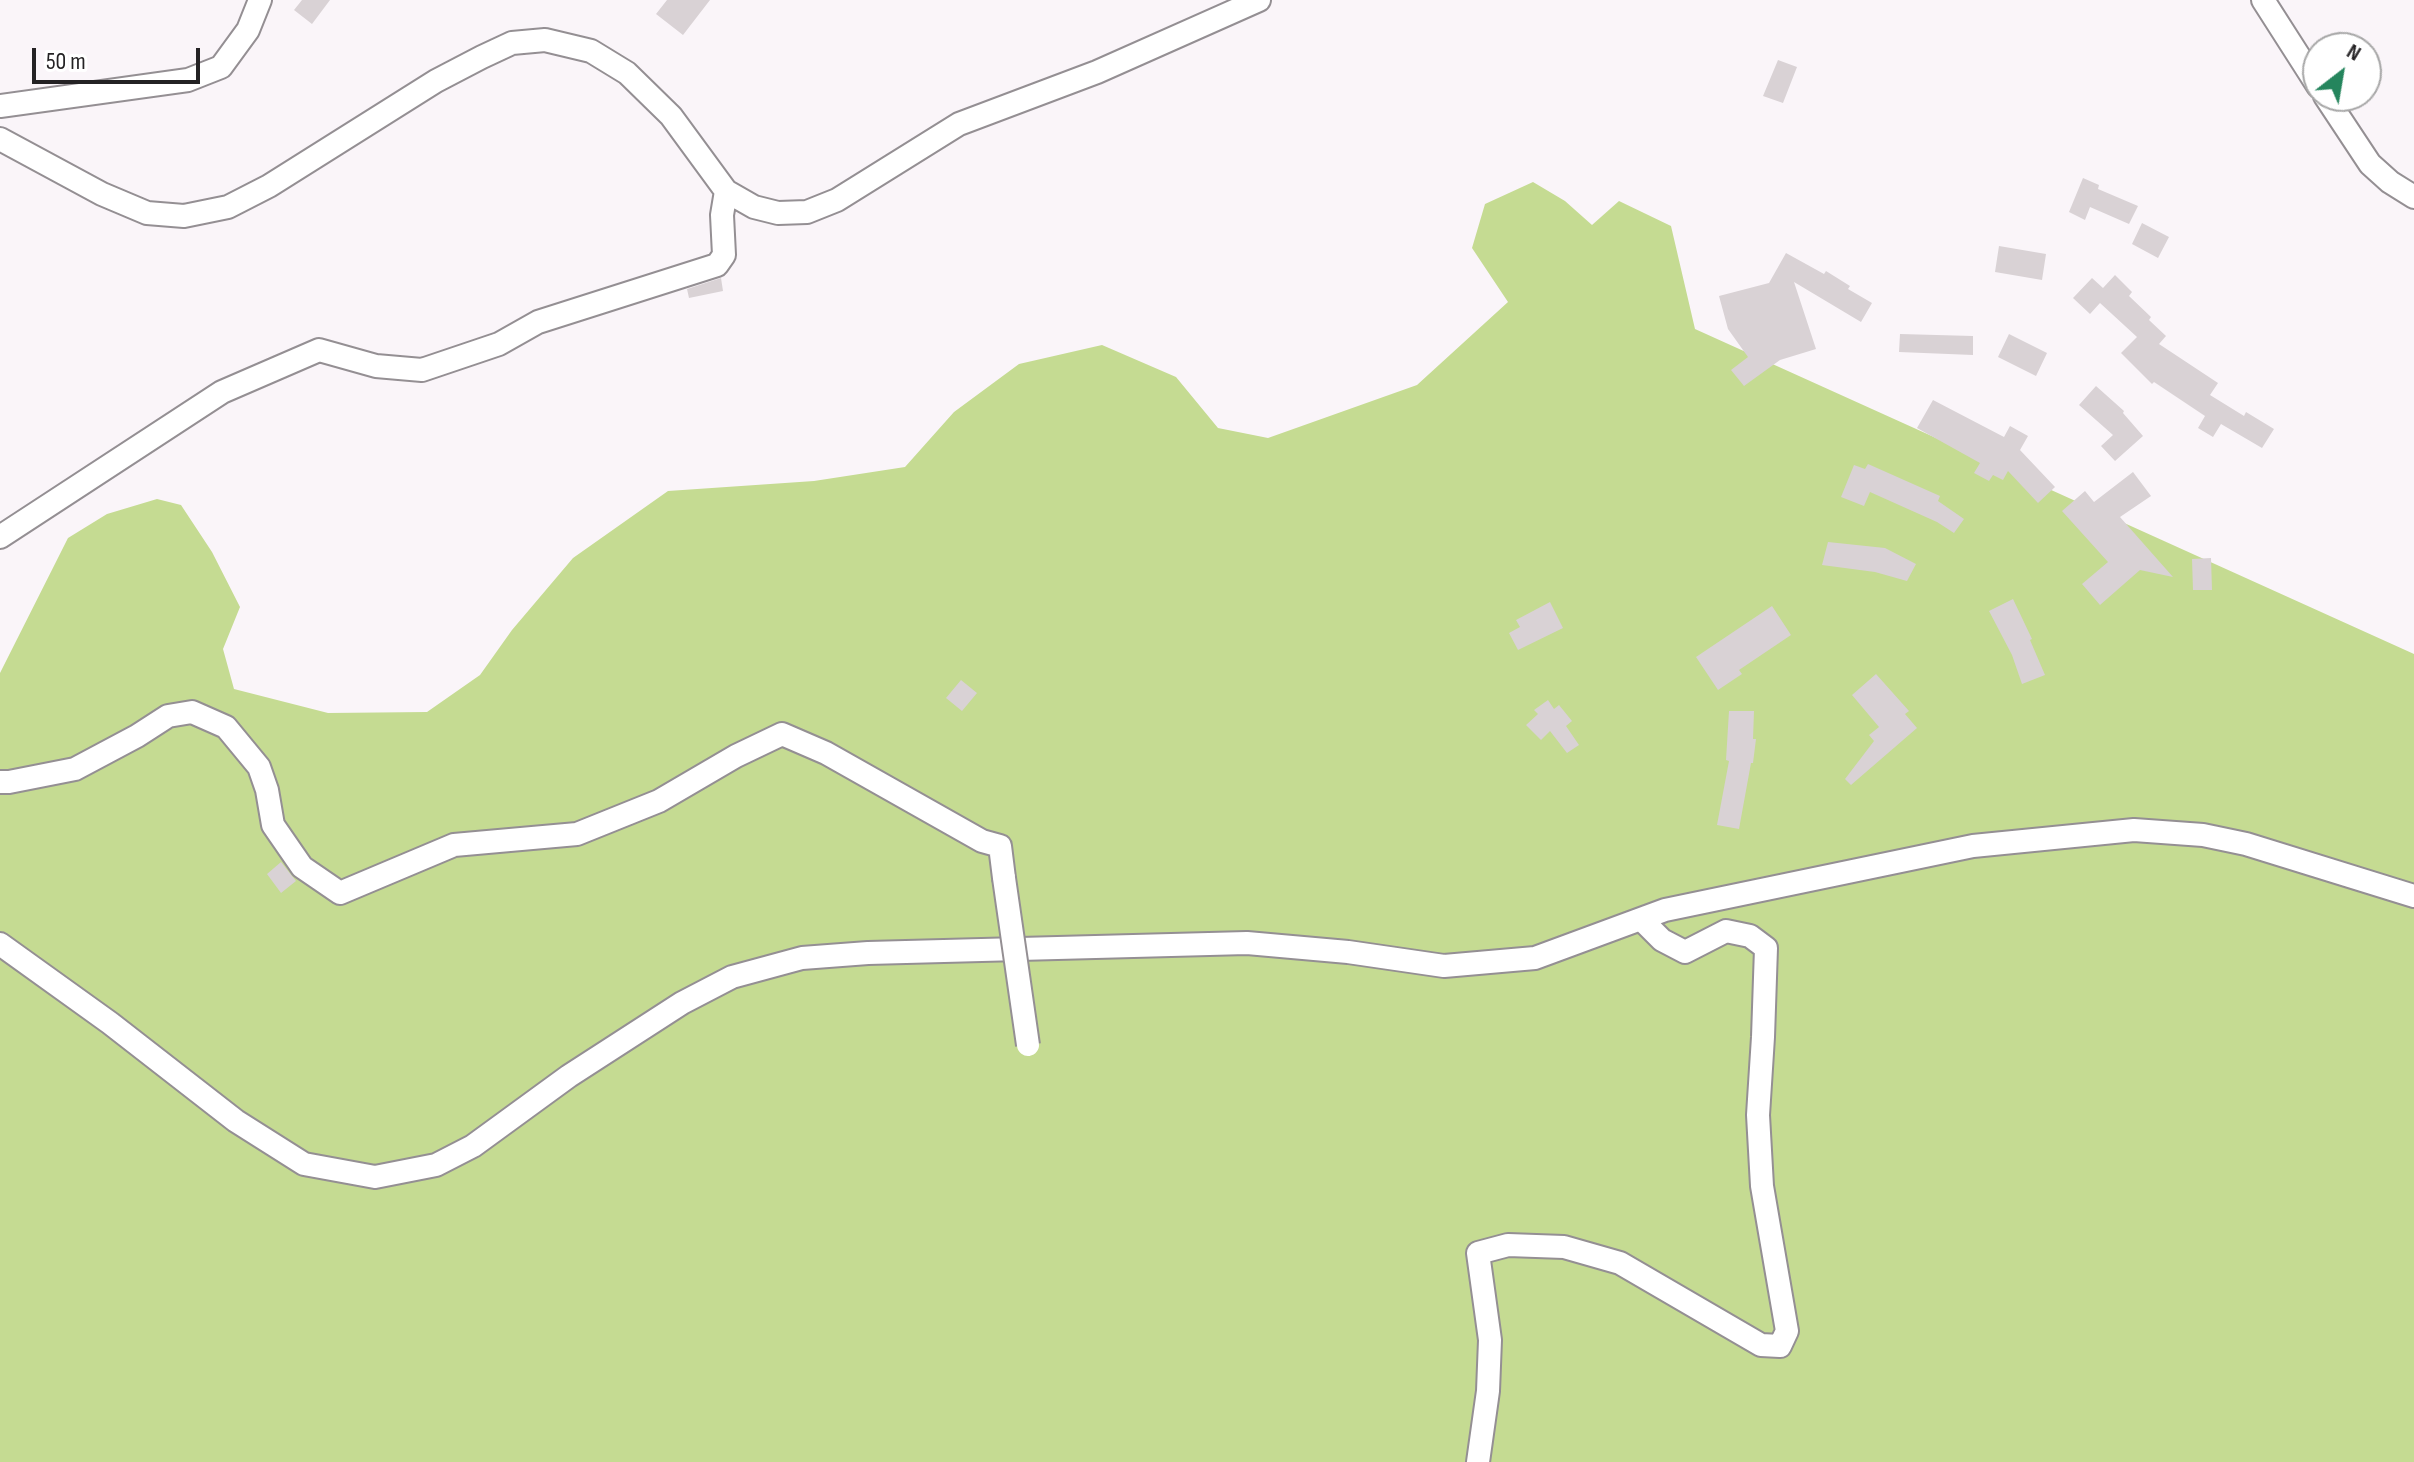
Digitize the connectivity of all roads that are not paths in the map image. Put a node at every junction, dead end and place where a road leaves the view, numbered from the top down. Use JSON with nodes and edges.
{"nodes":[{"id":1,"x":260,"y":0,"type":"edge"},
{"id":2,"x":1259,"y":0,"type":"edge"},
{"id":3,"x":2263,"y":0,"type":"edge"},
{"id":4,"x":2302,"y":61,"type":"edge"},
{"id":5,"x":0,"y":106,"type":"edge"},
{"id":6,"x":2336,"y":112,"type":"edge"},
{"id":7,"x":0,"y":139,"type":"edge"},
{"id":8,"x":726,"y":191,"type":"junction"},
{"id":9,"x":2414,"y":197,"type":"edge"},
{"id":10,"x":0,"y":537,"type":"edge"},
{"id":11,"x":0,"y":782,"type":"edge"},
{"id":12,"x":2414,"y":896,"type":"edge"},
{"id":13,"x":1642,"y":920,"type":"junction"},
{"id":14,"x":0,"y":944,"type":"edge"},
{"id":15,"x":1028,"y":1045,"type":"dead end"},
{"id":16,"x":1478,"y":1462,"type":"edge"}],
"edges":[{"from":1,"to":5,"type":"street"},
{"from":2,"to":8,"type":"street"},
{"from":3,"to":4,"type":"street"},
{"from":6,"to":9,"type":"street"},
{"from":7,"to":8,"type":"street"},
{"from":8,"to":10,"type":"street"},
{"from":11,"to":15,"type":"street","bridge":true},
{"from":12,"to":13,"type":"street"},
{"from":13,"to":14,"type":"street"},
{"from":13,"to":16,"type":"street"}]}
